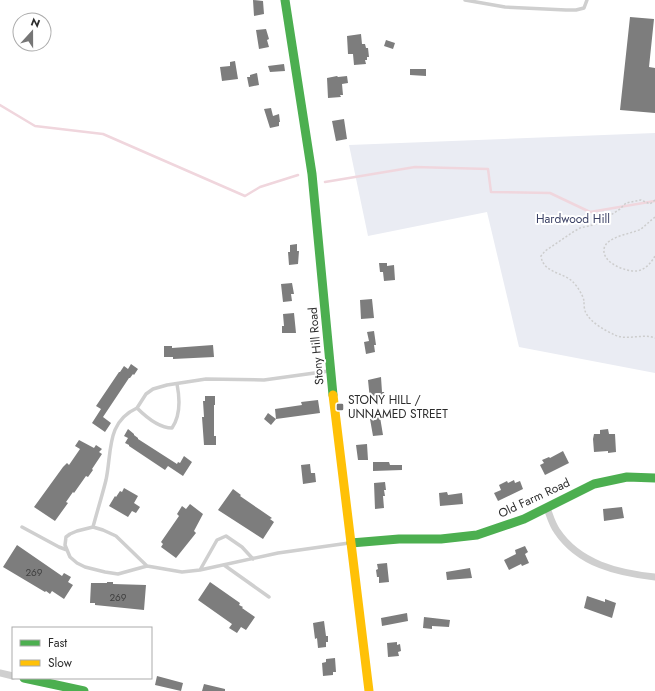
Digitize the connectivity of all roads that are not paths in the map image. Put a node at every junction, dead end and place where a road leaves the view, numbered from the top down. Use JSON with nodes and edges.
{"nodes":[{"id":1,"x":285,"y":0,"type":"edge"},
{"id":2,"x":465,"y":0,"type":"edge"},
{"id":3,"x":587,"y":0,"type":"edge"},
{"id":4,"x":330,"y":371,"type":"junction"},
{"id":5,"x":177,"y":384,"type":"junction"},
{"id":6,"x":137,"y":408,"type":"junction"},
{"id":7,"x":655,"y":478,"type":"edge"},
{"id":8,"x":547,"y":508,"type":"junction"},
{"id":9,"x":22,"y":527,"type":"dead end"},
{"id":10,"x":93,"y":528,"type":"junction"},
{"id":11,"x":351,"y":543,"type":"junction"},
{"id":12,"x":67,"y":550,"type":"junction"},
{"id":13,"x":253,"y":559,"type":"junction"},
{"id":14,"x":224,"y":565,"type":"junction"},
{"id":15,"x":147,"y":566,"type":"junction"},
{"id":16,"x":200,"y":570,"type":"junction"},
{"id":17,"x":655,"y":577,"type":"edge"},
{"id":18,"x":269,"y":597,"type":"dead end"},
{"id":19,"x":0,"y":673,"type":"edge"},
{"id":20,"x":12,"y":676,"type":"edge"},
{"id":21,"x":29,"y":679,"type":"edge"},
{"id":22,"x":84,"y":691,"type":"edge"},
{"id":23,"x":369,"y":691,"type":"edge"}],
"edges":[{"from":1,"to":4,"type":"main road","name":"Stony Hill Road"},
{"from":2,"to":3,"type":"lane"},
{"from":4,"to":5,"type":"lane"},
{"from":4,"to":11,"type":"main road","name":"Stony Hill Road"},
{"from":5,"to":6,"type":"lane"},
{"from":5,"to":6,"type":"lane"},
{"from":6,"to":10,"type":"lane"},
{"from":7,"to":8,"type":"main road","name":"Old Farm Road"},
{"from":8,"to":11,"type":"main road","name":"Old Farm Road"},
{"from":8,"to":17,"type":"street"},
{"from":9,"to":12,"type":"lane"},
{"from":10,"to":12,"type":"lane"},
{"from":10,"to":15,"type":"lane"},
{"from":11,"to":13,"type":"lane"},
{"from":11,"to":23,"type":"main road","name":"Stony Hill Road"},
{"from":12,"to":15,"type":"lane"},
{"from":13,"to":14,"type":"lane"},
{"from":13,"to":16,"type":"lane"},
{"from":14,"to":16,"type":"lane"},
{"from":14,"to":18,"type":"lane"},
{"from":15,"to":16,"type":"lane"},
{"from":19,"to":20,"type":"street"},
{"from":21,"to":22,"type":"main road"}]}
